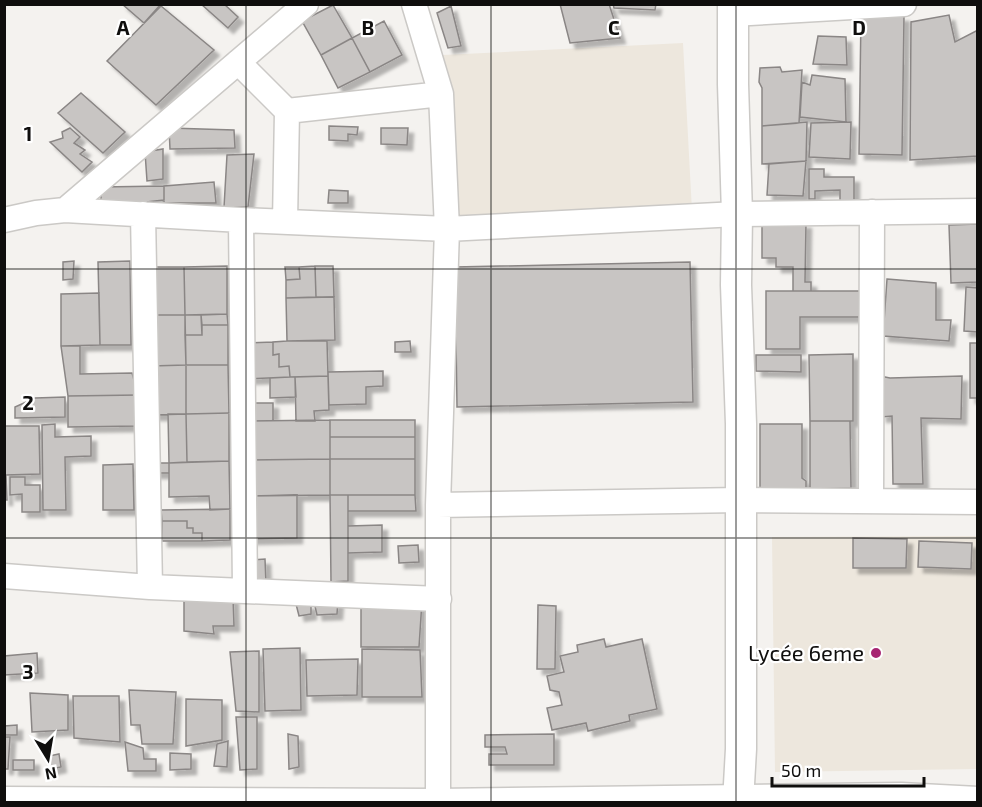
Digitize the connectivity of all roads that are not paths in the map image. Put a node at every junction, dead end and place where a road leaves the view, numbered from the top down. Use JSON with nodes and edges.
{"nodes":[{"id":1,"x":306,"y":4,"type":"edge"},
{"id":2,"x":414,"y":4,"type":"edge"},
{"id":3,"x":904,"y":4,"type":"edge"},
{"id":4,"x":733,"y":9,"type":"edge"},
{"id":5,"x":238,"y":62,"type":"junction"},
{"id":6,"x":441,"y":94,"type":"junction"},
{"id":7,"x":286,"y":111,"type":"junction"},
{"id":8,"x":65,"y":210,"type":"junction"},
{"id":9,"x":978,"y":211,"type":"edge"},
{"id":10,"x":872,"y":212,"type":"junction"},
{"id":11,"x":143,"y":214,"type":"junction"},
{"id":12,"x":737,"y":214,"type":"junction"},
{"id":13,"x":4,"y":220,"type":"edge"},
{"id":14,"x":241,"y":220,"type":"junction"},
{"id":15,"x":285,"y":222,"type":"junction"},
{"id":16,"x":447,"y":229,"type":"junction"},
{"id":17,"x":740,"y":500,"type":"junction"},
{"id":18,"x":871,"y":501,"type":"junction"},
{"id":19,"x":978,"y":502,"type":"edge"},
{"id":20,"x":438,"y":505,"type":"junction"},
{"id":21,"x":4,"y":576,"type":"edge"},
{"id":22,"x":150,"y":587,"type":"junction"},
{"id":23,"x":245,"y":590,"type":"junction"},
{"id":24,"x":439,"y":598,"type":"junction"},
{"id":25,"x":4,"y":799,"type":"edge"},
{"id":26,"x":901,"y":799,"type":"edge"},
{"id":27,"x":978,"y":799,"type":"edge"},
{"id":28,"x":738,"y":800,"type":"edge"},
{"id":29,"x":438,"y":802,"type":"edge"}],
"edges":[{"from":1,"to":5,"type":"street"},
{"from":2,"to":6,"type":"street"},
{"from":3,"to":4,"type":"street"},
{"from":4,"to":12,"type":"street"},
{"from":5,"to":7,"type":"street"},
{"from":5,"to":8,"type":"street"},
{"from":6,"to":7,"type":"street"},
{"from":6,"to":16,"type":"street"},
{"from":7,"to":15,"type":"street"},
{"from":8,"to":11,"type":"street"},
{"from":8,"to":13,"type":"street"},
{"from":9,"to":10,"type":"street"},
{"from":10,"to":12,"type":"street"},
{"from":10,"to":18,"type":"street"},
{"from":11,"to":14,"type":"street"},
{"from":11,"to":22,"type":"street"},
{"from":12,"to":16,"type":"street"},
{"from":12,"to":17,"type":"street"},
{"from":14,"to":15,"type":"street"},
{"from":14,"to":23,"type":"street"},
{"from":15,"to":16,"type":"street"},
{"from":16,"to":20,"type":"street"},
{"from":17,"to":18,"type":"street"},
{"from":17,"to":20,"type":"street"},
{"from":17,"to":28,"type":"street"},
{"from":18,"to":19,"type":"street"},
{"from":20,"to":24,"type":"street"},
{"from":21,"to":22,"type":"street"},
{"from":22,"to":23,"type":"street"},
{"from":23,"to":24,"type":"street"},
{"from":24,"to":29,"type":"street"},
{"from":25,"to":29,"type":"street"},
{"from":26,"to":27,"type":"street"},
{"from":26,"to":28,"type":"street"},
{"from":28,"to":29,"type":"street"}]}
